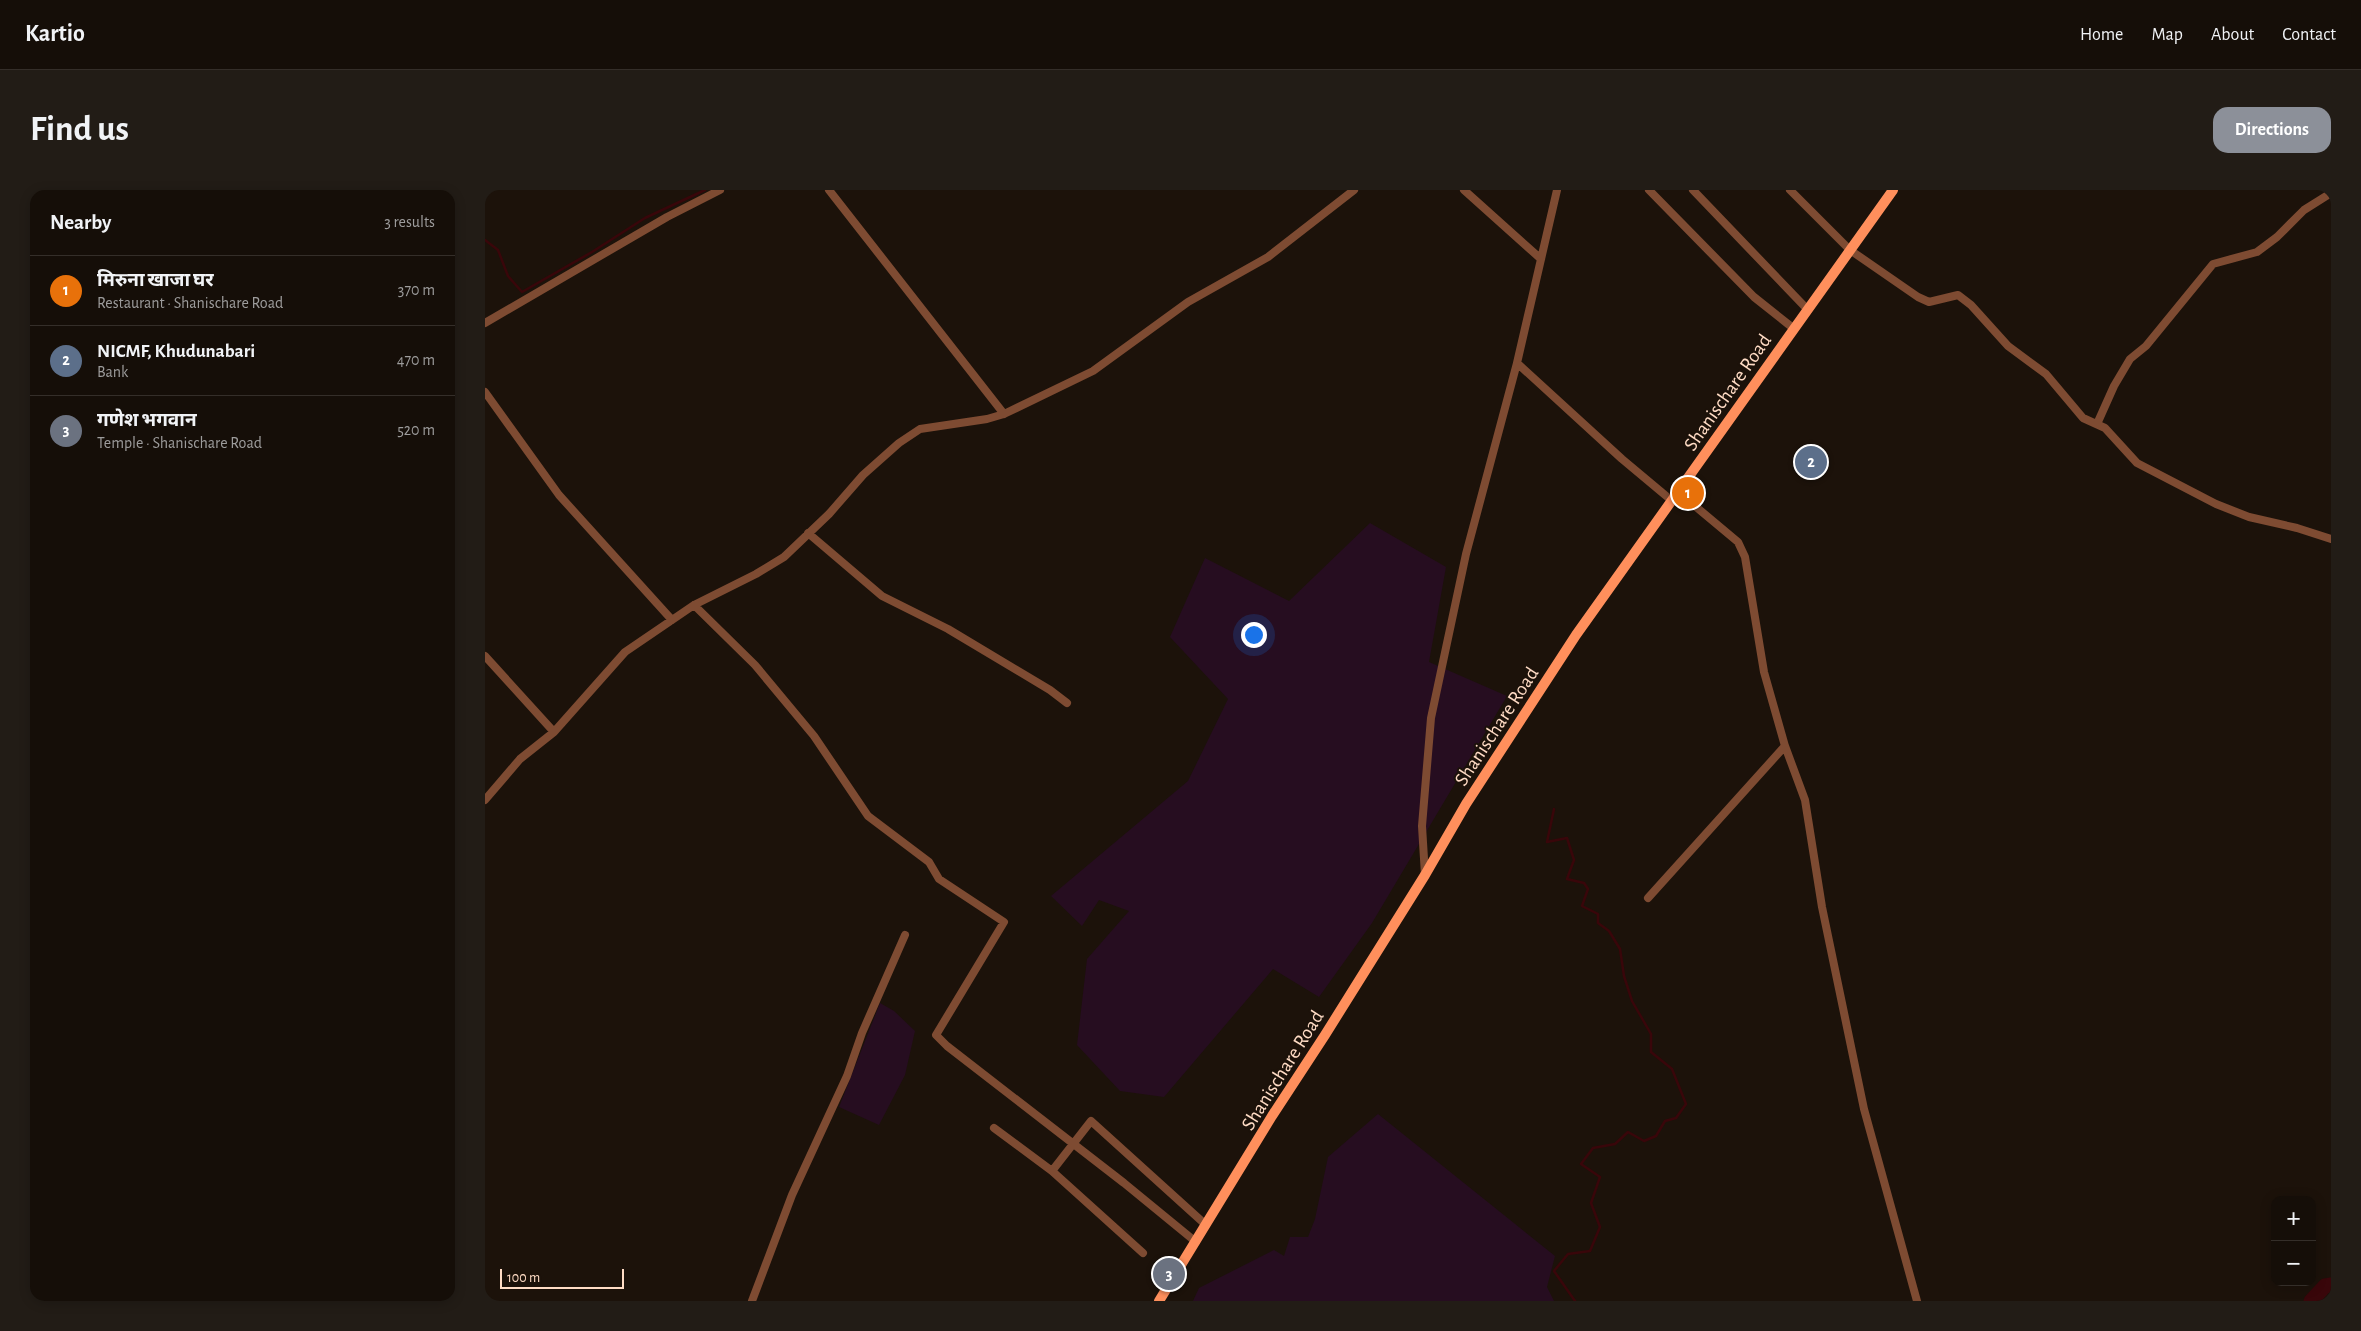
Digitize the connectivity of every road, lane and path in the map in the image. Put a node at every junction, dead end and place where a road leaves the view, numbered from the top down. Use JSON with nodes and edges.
{"nodes":[{"id":1,"x":720,"y":190,"type":"edge"},
{"id":2,"x":829,"y":190,"type":"edge"},
{"id":3,"x":1354,"y":190,"type":"edge"},
{"id":4,"x":1464,"y":190,"type":"edge"},
{"id":5,"x":1557,"y":190,"type":"edge"},
{"id":6,"x":1649,"y":190,"type":"edge"},
{"id":7,"x":1693,"y":190,"type":"edge"},
{"id":8,"x":1790,"y":190,"type":"edge"},
{"id":9,"x":1893,"y":190,"type":"edge"},
{"id":10,"x":2331,"y":193,"type":"edge"},
{"id":11,"x":1850,"y":250,"type":"junction"},
{"id":12,"x":1541,"y":259,"type":"junction"},
{"id":13,"x":1807,"y":310,"type":"junction"},
{"id":14,"x":485,"y":323,"type":"edge"},
{"id":15,"x":1793,"y":328,"type":"junction"},
{"id":16,"x":1517,"y":363,"type":"junction"},
{"id":17,"x":485,"y":392,"type":"edge"},
{"id":18,"x":1004,"y":414,"type":"junction"},
{"id":19,"x":2097,"y":424,"type":"junction"},
{"id":20,"x":1674,"y":496,"type":"junction"},
{"id":21,"x":808,"y":534,"type":"junction"},
{"id":22,"x":2331,"y":539,"type":"edge"},
{"id":23,"x":694,"y":605,"type":"junction"},
{"id":24,"x":672,"y":620,"type":"junction"},
{"id":25,"x":485,"y":656,"type":"edge"},
{"id":26,"x":1067,"y":703,"type":"dead end"},
{"id":27,"x":554,"y":732,"type":"junction"},
{"id":28,"x":1785,"y":746,"type":"junction"},
{"id":29,"x":485,"y":800,"type":"edge"},
{"id":30,"x":1425,"y":875,"type":"junction"},
{"id":31,"x":1648,"y":898,"type":"dead end"},
{"id":32,"x":905,"y":935,"type":"dead end"},
{"id":33,"x":994,"y":1128,"type":"dead end"},
{"id":34,"x":1073,"y":1144,"type":"junction"},
{"id":35,"x":1052,"y":1171,"type":"junction"},
{"id":36,"x":1206,"y":1225,"type":"junction"},
{"id":37,"x":1195,"y":1242,"type":"junction"},
{"id":38,"x":1143,"y":1253,"type":"dead end"},
{"id":39,"x":1164,"y":1299,"type":"edge"},
{"id":40,"x":752,"y":1301,"type":"edge"},
{"id":41,"x":1917,"y":1301,"type":"edge"}],
"edges":[{"from":1,"to":14,"type":"street"},
{"from":2,"to":18,"type":"street"},
{"from":3,"to":18,"type":"street"},
{"from":4,"to":12,"type":"street"},
{"from":5,"to":12,"type":"street"},
{"from":6,"to":15,"type":"street"},
{"from":7,"to":13,"type":"street"},
{"from":8,"to":11,"type":"street"},
{"from":9,"to":11,"type":"street","name":"Shanischare Road"},
{"from":10,"to":19,"type":"street"},
{"from":11,"to":13,"type":"street","name":"Shanischare Road"},
{"from":11,"to":19,"type":"street"},
{"from":12,"to":16,"type":"street"},
{"from":13,"to":15,"type":"street","name":"Shanischare Road"},
{"from":15,"to":20,"type":"street","name":"Shanischare Road"},
{"from":16,"to":20,"type":"street"},
{"from":16,"to":30,"type":"street"},
{"from":17,"to":24,"type":"street"},
{"from":18,"to":21,"type":"street"},
{"from":19,"to":22,"type":"street"},
{"from":20,"to":28,"type":"street"},
{"from":20,"to":30,"type":"street","name":"Shanischare Road"},
{"from":21,"to":23,"type":"street"},
{"from":21,"to":26,"type":"street"},
{"from":23,"to":24,"type":"street"},
{"from":23,"to":34,"type":"street"},
{"from":24,"to":27,"type":"street"},
{"from":25,"to":27,"type":"street"},
{"from":27,"to":29,"type":"street"},
{"from":28,"to":31,"type":"street"},
{"from":28,"to":41,"type":"street"},
{"from":30,"to":36,"type":"street","name":"Shanischare Road"},
{"from":32,"to":40,"type":"street"},
{"from":33,"to":35,"type":"street"},
{"from":34,"to":35,"type":"street"},
{"from":34,"to":36,"type":"street"},
{"from":34,"to":37,"type":"street"},
{"from":35,"to":38,"type":"street"},
{"from":36,"to":37,"type":"street","name":"Shanischare Road"},
{"from":37,"to":39,"type":"street","name":"Shanischare Road"}]}
